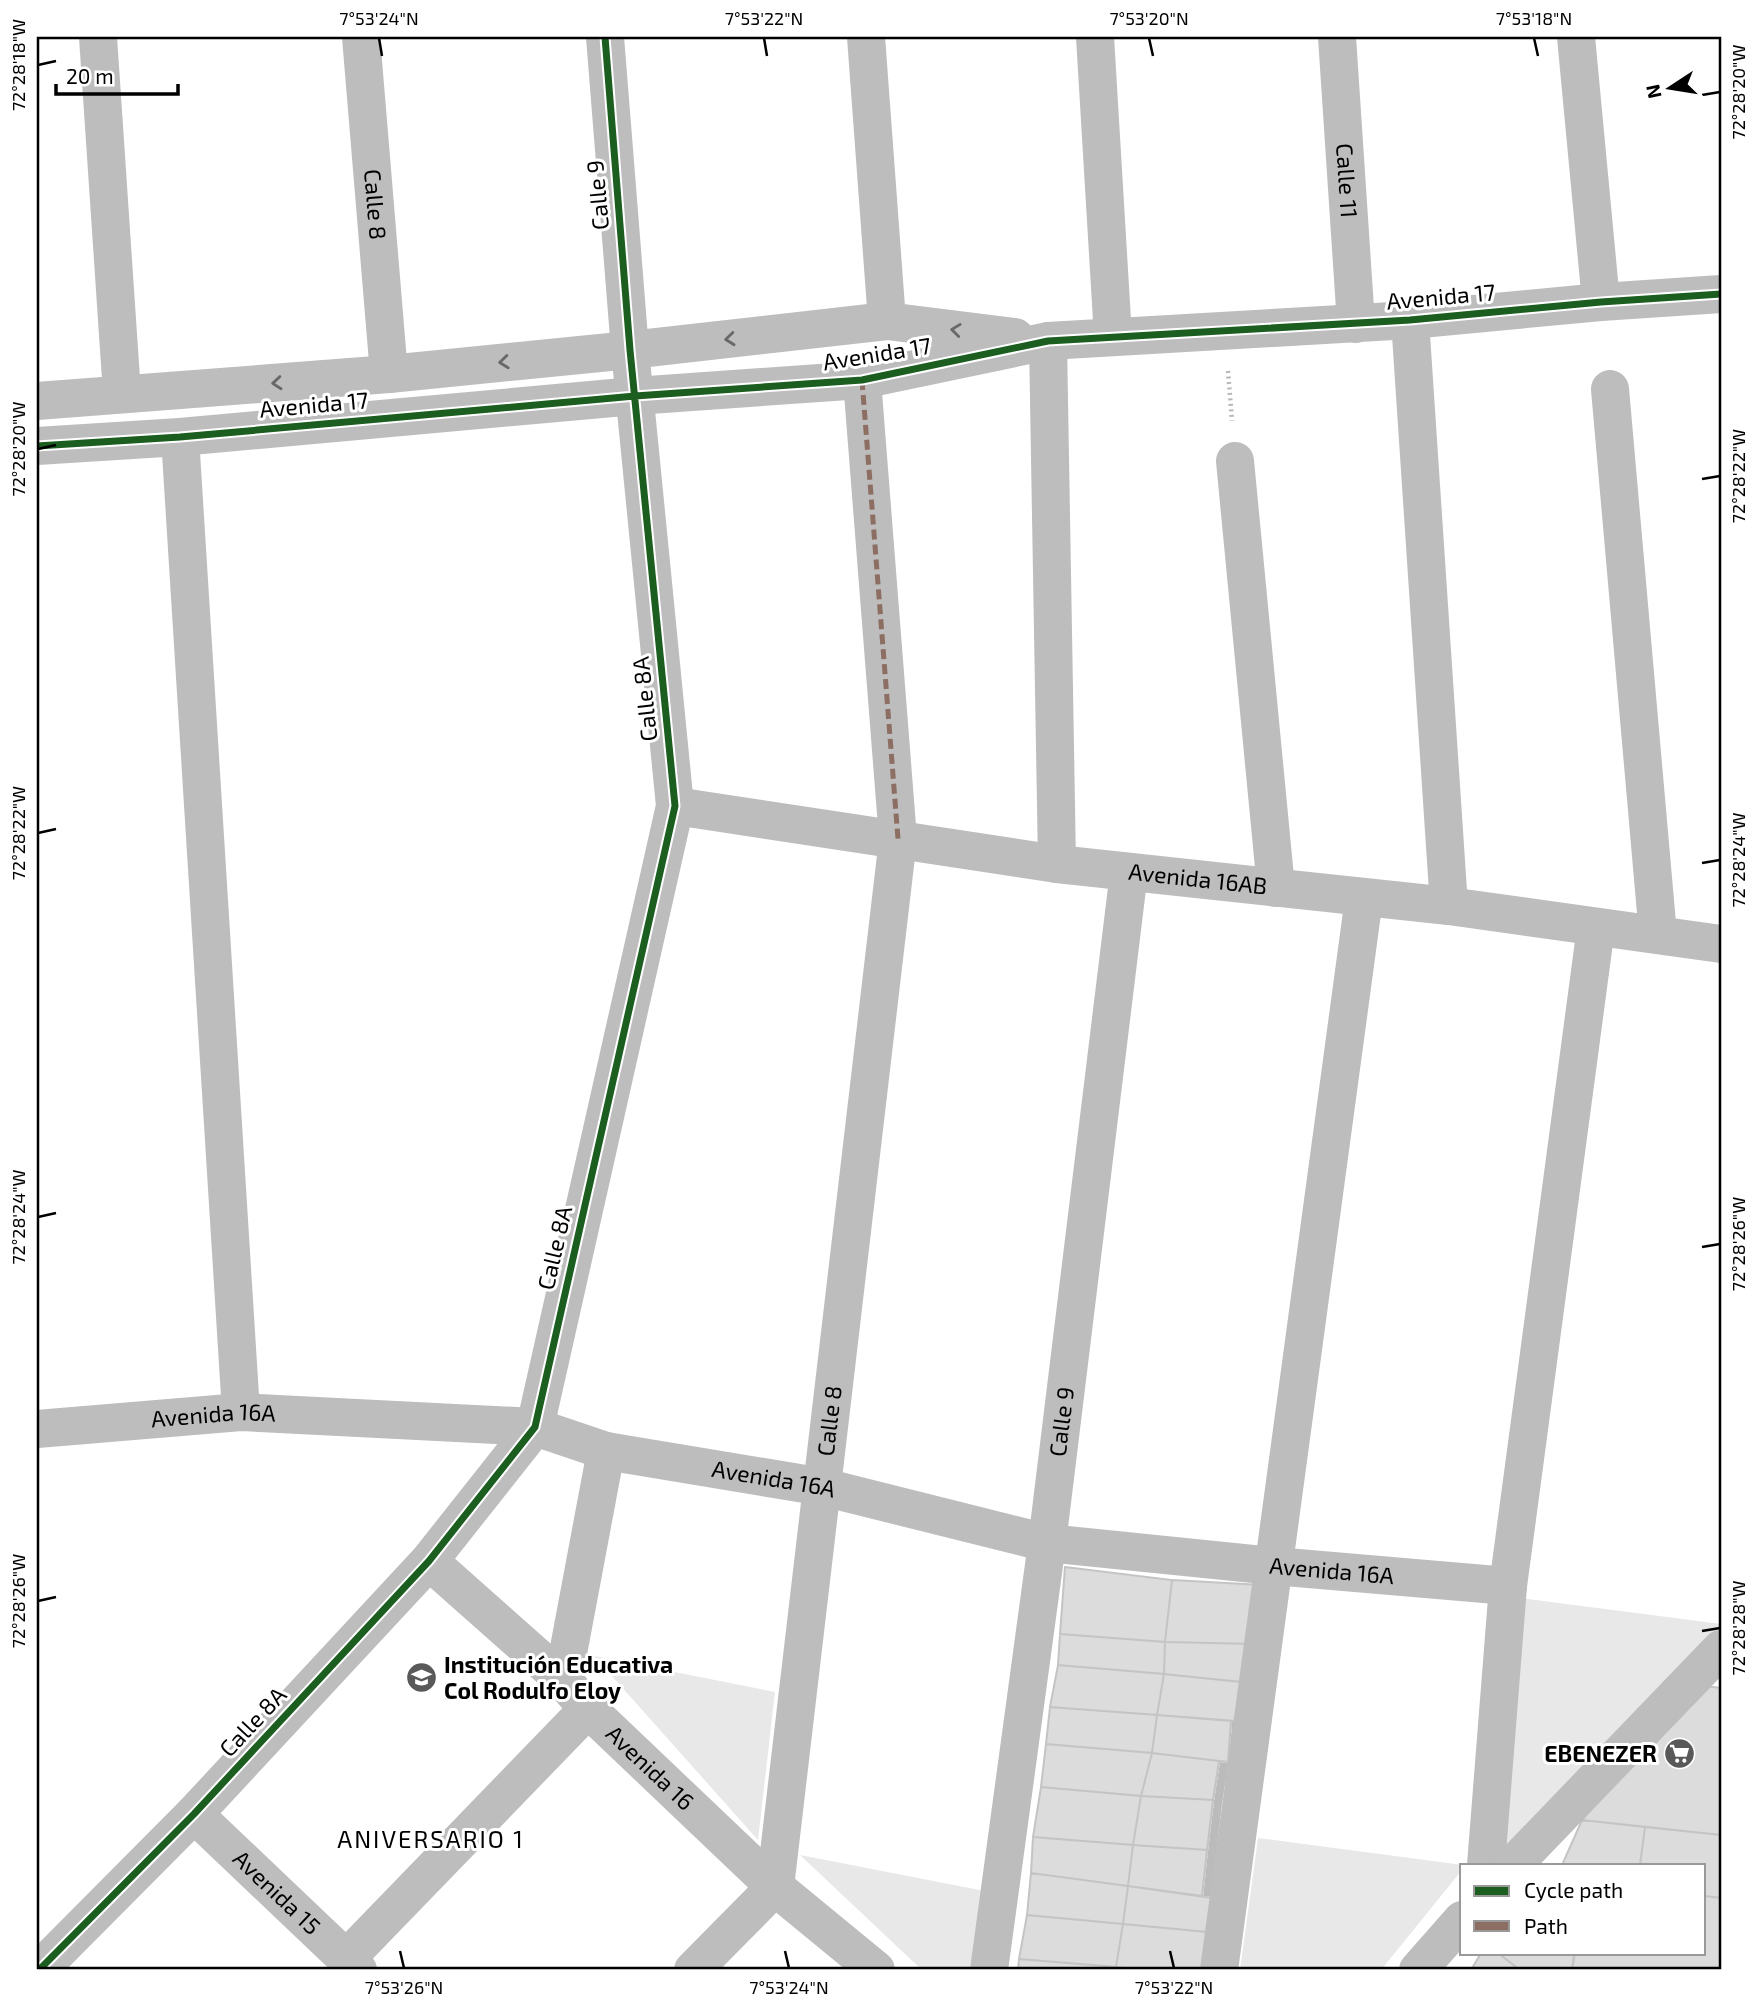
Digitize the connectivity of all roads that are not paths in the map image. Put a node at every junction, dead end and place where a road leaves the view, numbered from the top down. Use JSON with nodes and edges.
{"nodes":[{"id":1,"x":98,"y":37,"type":"edge"},
{"id":2,"x":361,"y":37,"type":"edge"},
{"id":3,"x":605,"y":37,"type":"edge"},
{"id":4,"x":866,"y":37,"type":"edge"},
{"id":5,"x":1095,"y":37,"type":"edge"},
{"id":6,"x":1337,"y":37,"type":"edge"},
{"id":7,"x":1576,"y":37,"type":"edge"},
{"id":8,"x":1721,"y":294,"type":"edge"},
{"id":9,"x":1601,"y":302,"type":"junction"},
{"id":10,"x":1410,"y":320,"type":"junction"},
{"id":11,"x":887,"y":321,"type":"junction"},
{"id":12,"x":1356,"y":324,"type":"junction"},
{"id":13,"x":1113,"y":337,"type":"junction"},
{"id":14,"x":1048,"y":341,"type":"junction"},
{"id":15,"x":630,"y":350,"type":"junction"},
{"id":16,"x":389,"y":374,"type":"junction"},
{"id":17,"x":862,"y":380,"type":"junction"},
{"id":18,"x":1610,"y":388,"type":"dead end"},
{"id":19,"x":122,"y":394,"type":"junction"},
{"id":20,"x":635,"y":396,"type":"junction"},
{"id":21,"x":37,"y":401,"type":"edge"},
{"id":22,"x":180,"y":437,"type":"junction"},
{"id":23,"x":37,"y":446,"type":"edge"},
{"id":24,"x":1235,"y":461,"type":"road end"},
{"id":25,"x":675,"y":806,"type":"junction"},
{"id":26,"x":898,"y":839,"type":"junction"},
{"id":27,"x":1058,"y":864,"type":"junction"},
{"id":28,"x":1129,"y":872,"type":"junction"},
{"id":29,"x":1276,"y":888,"type":"junction"},
{"id":30,"x":1364,"y":898,"type":"junction"},
{"id":31,"x":1449,"y":906,"type":"junction"},
{"id":32,"x":1596,"y":927,"type":"junction"},
{"id":33,"x":1658,"y":935,"type":"junction"},
{"id":34,"x":1721,"y":944,"type":"edge"},
{"id":35,"x":241,"y":1412,"type":"junction"},
{"id":36,"x":535,"y":1427,"type":"junction"},
{"id":37,"x":37,"y":1429,"type":"edge"},
{"id":38,"x":606,"y":1451,"type":"junction"},
{"id":39,"x":823,"y":1487,"type":"junction"},
{"id":40,"x":1047,"y":1543,"type":"junction"},
{"id":41,"x":429,"y":1561,"type":"junction"},
{"id":42,"x":1274,"y":1566,"type":"junction"},
{"id":43,"x":1508,"y":1586,"type":"junction"},
{"id":44,"x":1721,"y":1649,"type":"edge"},
{"id":45,"x":564,"y":1680,"type":"junction"},
{"id":46,"x":588,"y":1709,"type":"junction"},
{"id":47,"x":194,"y":1814,"type":"junction"},
{"id":48,"x":1486,"y":1864,"type":"edge"},
{"id":49,"x":1514,"y":1864,"type":"edge"},
{"id":50,"x":775,"y":1887,"type":"junction"},
{"id":51,"x":1460,"y":1922,"type":"edge"},
{"id":52,"x":352,"y":1965,"type":"edge"},
{"id":53,"x":39,"y":1970,"type":"edge"},
{"id":54,"x":693,"y":1970,"type":"edge"},
{"id":55,"x":876,"y":1970,"type":"edge"},
{"id":56,"x":989,"y":1970,"type":"edge"},
{"id":57,"x":1219,"y":1970,"type":"edge"},
{"id":58,"x":1418,"y":1970,"type":"edge"}],
"edges":[{"from":1,"to":19,"type":"street"},
{"from":2,"to":16,"type":"street","name":"Calle 8"},
{"from":3,"to":15,"type":"street","name":"Calle 9"},
{"from":4,"to":11,"type":"street"},
{"from":5,"to":13,"type":"street"},
{"from":6,"to":12,"type":"street","name":"Calle 11"},
{"from":7,"to":9,"type":"street"},
{"from":8,"to":9,"type":"street","name":"Avenida 17"},
{"from":9,"to":10,"type":"street","name":"Avenida 17"},
{"from":10,"to":12,"type":"street","name":"Avenida 17"},
{"from":10,"to":31,"type":"street"},
{"from":14,"to":11,"type":"street","name":"Avenida 17","one_way":true},
{"from":11,"to":15,"type":"street","name":"Avenida 17","one_way":true},
{"from":12,"to":13,"type":"street","name":"Avenida 17"},
{"from":13,"to":14,"type":"street","name":"Avenida 17"},
{"from":14,"to":17,"type":"street","name":"Avenida 17"},
{"from":14,"to":27,"type":"street"},
{"from":15,"to":16,"type":"street","name":"Avenida 17","one_way":true},
{"from":15,"to":20,"type":"street","name":"Calle 8A"},
{"from":16,"to":19,"type":"street","name":"Avenida 17","one_way":true},
{"from":17,"to":20,"type":"street","name":"Avenida 17"},
{"from":17,"to":26,"type":"street","name":"Calle 8"},
{"from":18,"to":33,"type":"street"},
{"from":19,"to":21,"type":"street","name":"Avenida 17"},
{"from":20,"to":22,"type":"street","name":"Avenida 17"},
{"from":20,"to":25,"type":"street","name":"Calle 8A"},
{"from":22,"to":23,"type":"street","name":"Avenida 17"},
{"from":22,"to":35,"type":"street"},
{"from":24,"to":29,"type":"street"},
{"from":25,"to":26,"type":"street","name":"Avenida 16AB"},
{"from":25,"to":36,"type":"street","name":"Calle 8A"},
{"from":26,"to":27,"type":"street","name":"Avenida 16AB"},
{"from":26,"to":39,"type":"street","name":"Calle 8"},
{"from":27,"to":28,"type":"street","name":"Avenida 16AB"},
{"from":28,"to":29,"type":"street","name":"Avenida 16AB"},
{"from":28,"to":40,"type":"street","name":"Calle 9"},
{"from":29,"to":30,"type":"street","name":"Avenida 16AB"},
{"from":30,"to":31,"type":"street","name":"Avenida 16AB"},
{"from":30,"to":42,"type":"street"},
{"from":31,"to":32,"type":"street","name":"Avenida 16AB"},
{"from":32,"to":33,"type":"street","name":"Avenida 16AB"},
{"from":32,"to":43,"type":"street"},
{"from":33,"to":34,"type":"street","name":"Avenida 16AB"},
{"from":35,"to":36,"type":"street","name":"Avenida 16A"},
{"from":35,"to":37,"type":"street","name":"Avenida 16A"},
{"from":36,"to":38,"type":"street","name":"Avenida 16A"},
{"from":36,"to":41,"type":"street","name":"Calle 8A"},
{"from":38,"to":39,"type":"street","name":"Avenida 16A"},
{"from":38,"to":45,"type":"street"},
{"from":39,"to":40,"type":"street","name":"Avenida 16A"},
{"from":39,"to":50,"type":"street","name":"Calle 8"},
{"from":40,"to":42,"type":"street","name":"Avenida 16A"},
{"from":40,"to":56,"type":"street","name":"Calle 9"},
{"from":41,"to":45,"type":"street","name":"Avenida 16"},
{"from":41,"to":47,"type":"street","name":"Calle 8A"},
{"from":42,"to":43,"type":"street","name":"Avenida 16A"},
{"from":42,"to":57,"type":"street"},
{"from":43,"to":48,"type":"street"},
{"from":44,"to":49,"type":"street"},
{"from":45,"to":46,"type":"street","name":"Avenida 16"},
{"from":46,"to":50,"type":"street","name":"Avenida 16"},
{"from":46,"to":52,"type":"street"},
{"from":47,"to":52,"type":"street","name":"Avenida 15"},
{"from":47,"to":53,"type":"street","name":"Calle 8A"},
{"from":50,"to":54,"type":"street"},
{"from":50,"to":55,"type":"street","name":"Avenida 16"},
{"from":51,"to":58,"type":"street"}]}
